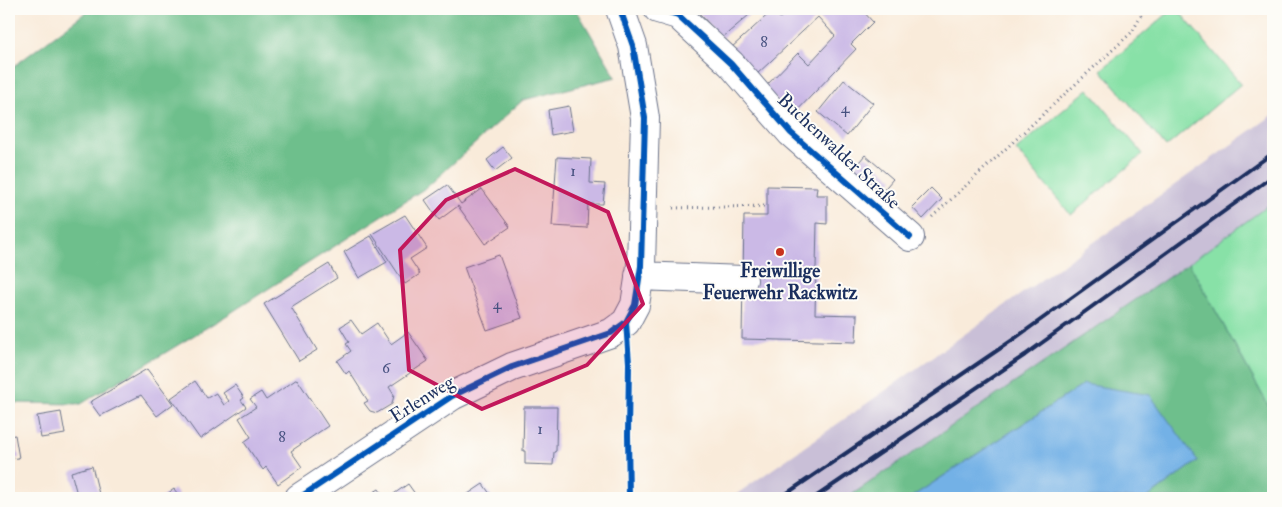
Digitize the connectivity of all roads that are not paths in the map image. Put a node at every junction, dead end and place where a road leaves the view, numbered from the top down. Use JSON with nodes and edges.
{"nodes":[{"id":1,"x":620,"y":9,"type":"edge"},
{"id":2,"x":658,"y":9,"type":"edge"},
{"id":3,"x":910,"y":237,"type":"road end"},
{"id":4,"x":639,"y":276,"type":"junction"},
{"id":5,"x":743,"y":280,"type":"dead end"},
{"id":6,"x":299,"y":498,"type":"edge"}],
"edges":[{"from":1,"to":4,"type":"street"},
{"from":2,"to":3,"type":"street","name":"Buchenwalder Straße"},
{"from":4,"to":5,"type":"street"},
{"from":4,"to":6,"type":"street","name":"Erlenweg"}]}
